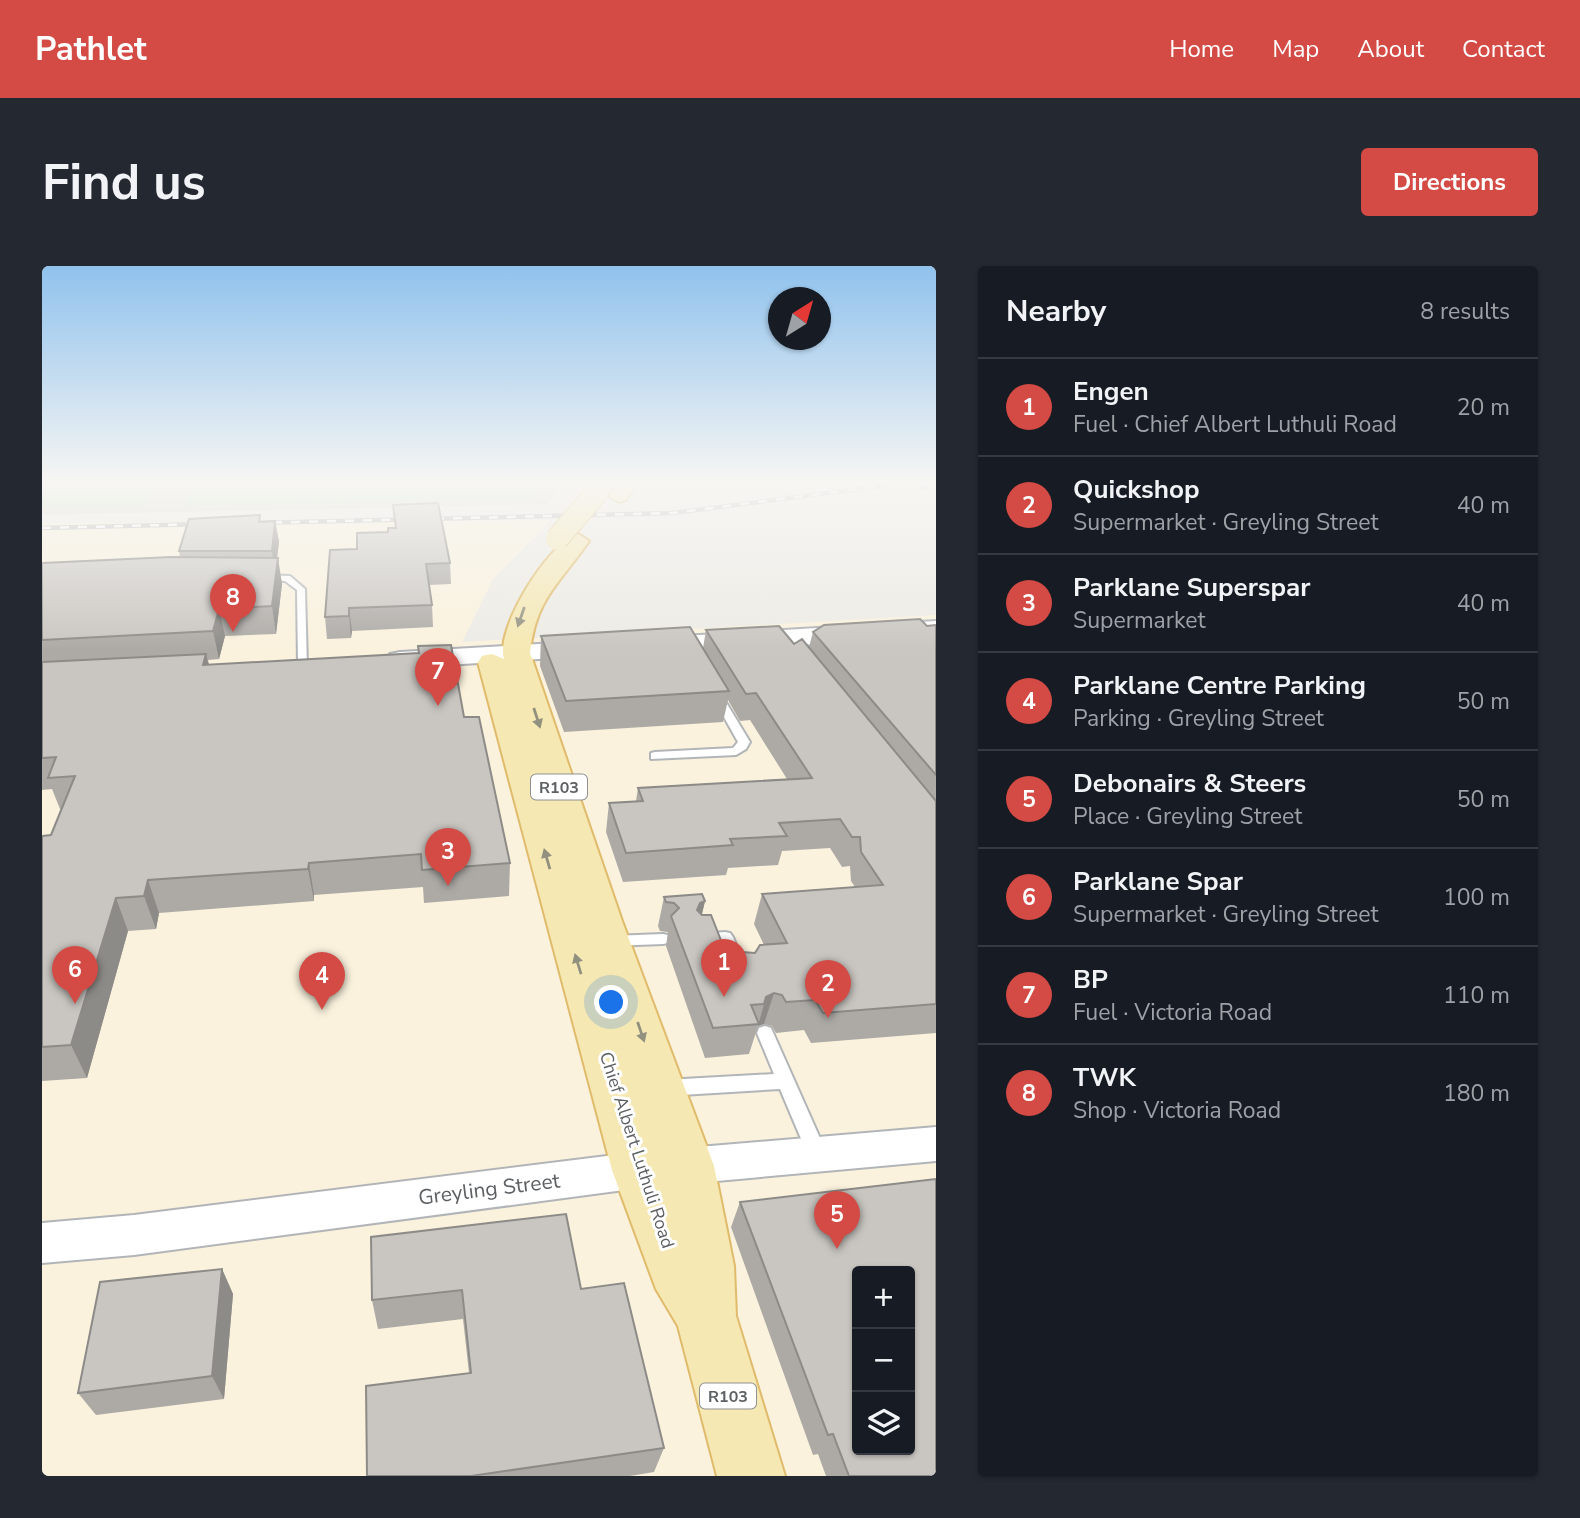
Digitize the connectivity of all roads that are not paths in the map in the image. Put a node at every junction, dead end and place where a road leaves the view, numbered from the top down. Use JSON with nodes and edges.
{"nodes":[{"id":1,"x":569,"y":537,"type":"edge"},
{"id":2,"x":567,"y":540,"type":"junction"},
{"id":3,"x":255,"y":577,"type":"edge"},
{"id":4,"x":927,"y":634,"type":"edge"},
{"id":5,"x":499,"y":639,"type":"junction"},
{"id":6,"x":368,"y":662,"type":"edge"},
{"id":7,"x":303,"y":665,"type":"edge"},
{"id":8,"x":712,"y":688,"type":"edge"},
{"id":9,"x":655,"y":756,"type":"dead end"},
{"id":10,"x":701,"y":938,"type":"edge"},
{"id":11,"x":663,"y":939,"type":"dead end"},
{"id":12,"x":609,"y":941,"type":"junction"},
{"id":13,"x":741,"y":976,"type":"edge"},
{"id":14,"x":765,"y":1033,"type":"dead end"},
{"id":15,"x":786,"y":1081,"type":"junction"},
{"id":16,"x":660,"y":1088,"type":"junction"},
{"id":17,"x":936,"y":1144,"type":"edge"},
{"id":18,"x":818,"y":1155,"type":"junction"},
{"id":19,"x":663,"y":1168,"type":"junction"},
{"id":20,"x":42,"y":1243,"type":"edge"},
{"id":21,"x":751,"y":1476,"type":"edge"}],
"edges":[{"from":1,"to":2,"type":"main road","number":"R103"},
{"from":2,"to":5,"type":"main road","number":"R103","one_way":true},
{"from":2,"to":5,"type":"main road","number":"R103"},
{"from":3,"to":7,"type":"lane"},
{"from":4,"to":5,"type":"main road"},
{"from":5,"to":6,"type":"main road"},
{"from":5,"to":12,"type":"main road","name":"Chief Albert Luthuli Road","number":"R103","one_way":true},
{"from":19,"to":5,"type":"main road","name":"Chief Albert Luthuli Road","number":"R103","one_way":true},
{"from":8,"to":9,"type":"lane"},
{"from":10,"to":13,"type":"lane"},
{"from":11,"to":12,"type":"lane"},
{"from":12,"to":16,"type":"main road","name":"Chief Albert Luthuli Road","number":"R103","one_way":true},
{"from":14,"to":15,"type":"lane"},
{"from":15,"to":16,"type":"lane"},
{"from":15,"to":18,"type":"lane"},
{"from":16,"to":19,"type":"main road","name":"Chief Albert Luthuli Road","number":"R103"},
{"from":17,"to":18,"type":"street","name":"Greyling Street"},
{"from":18,"to":19,"type":"street","name":"Greyling Street"},
{"from":19,"to":20,"type":"street","name":"Greyling Street"},
{"from":19,"to":21,"type":"main road","name":"Chief Albert Luthuli Road","number":"R103"}]}
